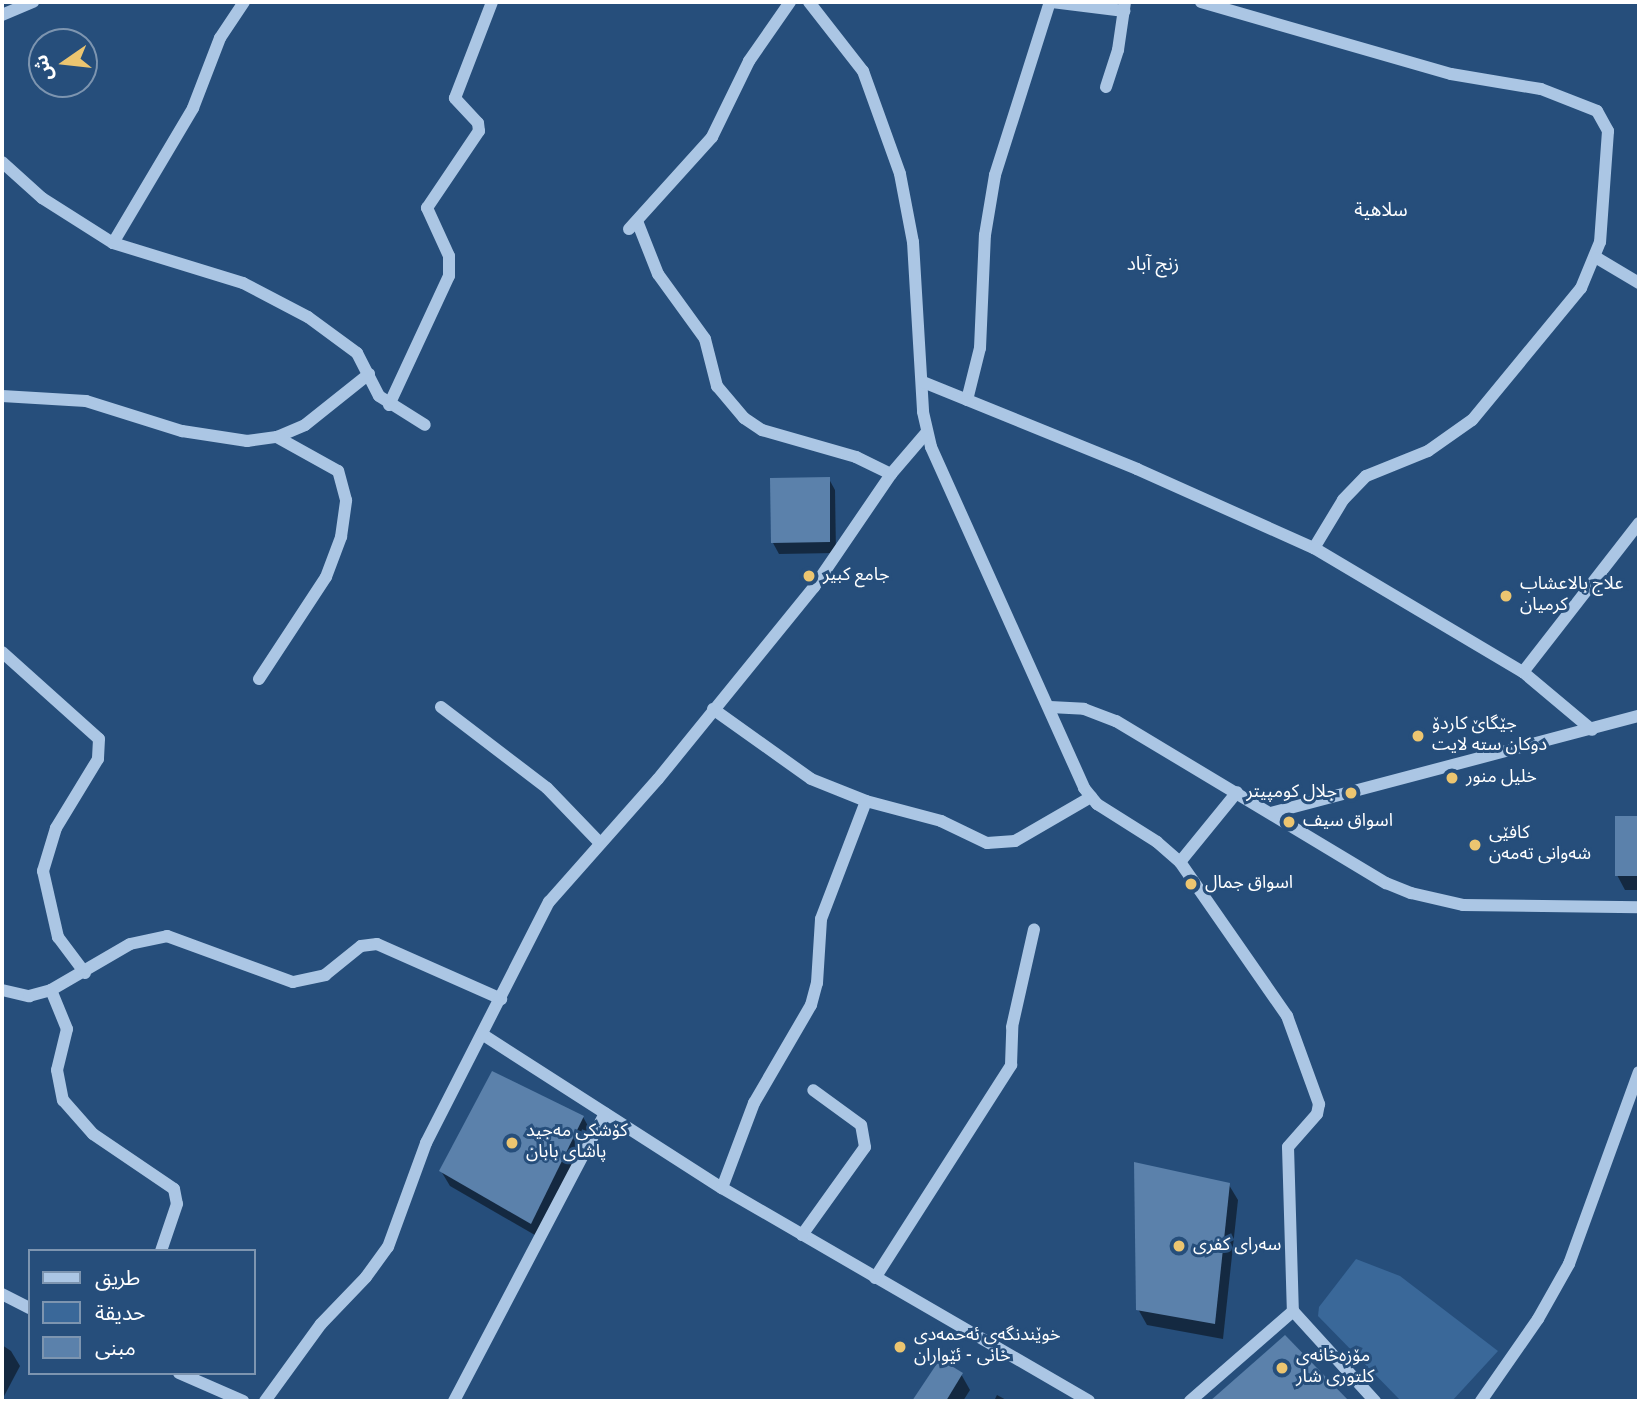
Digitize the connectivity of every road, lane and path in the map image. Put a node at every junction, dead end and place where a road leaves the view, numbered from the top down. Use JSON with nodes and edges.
{"nodes":[{"id":1,"x":33,"y":2,"type":"edge"},
{"id":2,"x":244,"y":2,"type":"edge"},
{"id":3,"x":492,"y":2,"type":"edge"},
{"id":4,"x":790,"y":2,"type":"edge"},
{"id":5,"x":809,"y":2,"type":"edge"},
{"id":6,"x":1051,"y":2,"type":"edge"},
{"id":7,"x":1201,"y":2,"type":"edge"},
{"id":8,"x":1125,"y":7,"type":"edge"},
{"id":9,"x":2,"y":15,"type":"edge"},
{"id":10,"x":1106,"y":87,"type":"dead end"},
{"id":11,"x":2,"y":162,"type":"edge"},
{"id":12,"x":113,"y":243,"type":"junction"},
{"id":13,"x":1597,"y":258,"type":"junction"},
{"id":14,"x":1639,"y":283,"type":"edge"},
{"id":15,"x":369,"y":374,"type":"junction"},
{"id":16,"x":923,"y":382,"type":"junction"},
{"id":17,"x":2,"y":397,"type":"edge"},
{"id":18,"x":967,"y":400,"type":"junction"},
{"id":19,"x":389,"y":405,"type":"junction"},
{"id":20,"x":425,"y":425,"type":"dead end"},
{"id":21,"x":927,"y":432,"type":"junction"},
{"id":22,"x":277,"y":437,"type":"junction"},
{"id":23,"x":891,"y":474,"type":"junction"},
{"id":24,"x":1639,"y":523,"type":"edge"},
{"id":25,"x":1314,"y":548,"type":"junction"},
{"id":26,"x":2,"y":652,"type":"edge"},
{"id":27,"x":1523,"y":672,"type":"junction"},
{"id":28,"x":259,"y":679,"type":"dead end"},
{"id":29,"x":441,"y":707,"type":"dead end"},
{"id":30,"x":1050,"y":707,"type":"junction"},
{"id":31,"x":713,"y":709,"type":"junction"},
{"id":32,"x":1639,"y":716,"type":"edge"},
{"id":33,"x":1592,"y":730,"type":"junction"},
{"id":34,"x":1237,"y":792,"type":"junction"},
{"id":35,"x":1091,"y":797,"type":"junction"},
{"id":36,"x":866,"y":801,"type":"junction"},
{"id":37,"x":1271,"y":813,"type":"junction"},
{"id":38,"x":600,"y":843,"type":"junction"},
{"id":39,"x":1180,"y":862,"type":"junction"},
{"id":40,"x":1639,"y":907,"type":"edge"},
{"id":41,"x":1034,"y":929,"type":"dead end"},
{"id":42,"x":85,"y":973,"type":"junction"},
{"id":43,"x":51,"y":989,"type":"junction"},
{"id":44,"x":2,"y":990,"type":"edge"},
{"id":45,"x":501,"y":999,"type":"junction"},
{"id":46,"x":485,"y":1036,"type":"junction"},
{"id":47,"x":1639,"y":1072,"type":"edge"},
{"id":48,"x":813,"y":1090,"type":"dead end"},
{"id":49,"x":605,"y":1113,"type":"junction"},
{"id":50,"x":723,"y":1188,"type":"junction"},
{"id":51,"x":802,"y":1235,"type":"junction"},
{"id":52,"x":162,"y":1249,"type":"edge"},
{"id":53,"x":875,"y":1278,"type":"junction"},
{"id":54,"x":2,"y":1294,"type":"edge"},
{"id":55,"x":28,"y":1307,"type":"edge"},
{"id":56,"x":1293,"y":1311,"type":"junction"},
{"id":57,"x":184,"y":1375,"type":"edge"},
{"id":58,"x":243,"y":1401,"type":"edge"},
{"id":59,"x":265,"y":1401,"type":"edge"},
{"id":60,"x":454,"y":1401,"type":"edge"},
{"id":61,"x":1088,"y":1401,"type":"edge"},
{"id":62,"x":1190,"y":1401,"type":"edge"},
{"id":63,"x":1375,"y":1401,"type":"edge"},
{"id":64,"x":1481,"y":1401,"type":"edge"}],
"edges":[{"from":1,"to":9,"type":"street"},
{"from":2,"to":12,"type":"street"},
{"from":3,"to":19,"type":"street"},
{"from":4,"to":23,"type":"street"},
{"from":5,"to":16,"type":"street"},
{"from":6,"to":8,"type":"street"},
{"from":6,"to":18,"type":"street"},
{"from":7,"to":13,"type":"street"},
{"from":8,"to":10,"type":"street"},
{"from":11,"to":12,"type":"street"},
{"from":12,"to":15,"type":"street"},
{"from":13,"to":14,"type":"street"},
{"from":13,"to":25,"type":"street"},
{"from":15,"to":19,"type":"street"},
{"from":15,"to":22,"type":"street"},
{"from":16,"to":18,"type":"street"},
{"from":16,"to":21,"type":"street"},
{"from":17,"to":22,"type":"street"},
{"from":18,"to":25,"type":"street"},
{"from":19,"to":20,"type":"street"},
{"from":21,"to":23,"type":"street"},
{"from":21,"to":30,"type":"street"},
{"from":22,"to":28,"type":"street"},
{"from":23,"to":31,"type":"street"},
{"from":24,"to":27,"type":"street"},
{"from":25,"to":27,"type":"street"},
{"from":26,"to":42,"type":"street"},
{"from":27,"to":33,"type":"street"},
{"from":29,"to":38,"type":"street"},
{"from":30,"to":34,"type":"street"},
{"from":30,"to":35,"type":"street"},
{"from":31,"to":36,"type":"street"},
{"from":31,"to":38,"type":"street"},
{"from":32,"to":33,"type":"street"},
{"from":33,"to":37,"type":"street"},
{"from":34,"to":37,"type":"street"},
{"from":34,"to":39,"type":"street"},
{"from":35,"to":36,"type":"street"},
{"from":35,"to":39,"type":"street"},
{"from":36,"to":50,"type":"street"},
{"from":37,"to":40,"type":"street"},
{"from":38,"to":45,"type":"street"},
{"from":39,"to":56,"type":"street"},
{"from":41,"to":53,"type":"street"},
{"from":42,"to":43,"type":"street"},
{"from":42,"to":45,"type":"street"},
{"from":43,"to":44,"type":"street"},
{"from":43,"to":52,"type":"street"},
{"from":45,"to":46,"type":"street"},
{"from":46,"to":49,"type":"street"},
{"from":46,"to":59,"type":"street"},
{"from":47,"to":64,"type":"street"},
{"from":48,"to":51,"type":"street"},
{"from":49,"to":50,"type":"street"},
{"from":49,"to":60,"type":"street"},
{"from":50,"to":51,"type":"street"},
{"from":51,"to":53,"type":"street"},
{"from":53,"to":61,"type":"street"},
{"from":54,"to":55,"type":"street"},
{"from":56,"to":62,"type":"street"},
{"from":56,"to":63,"type":"street"},
{"from":57,"to":58,"type":"street"}]}
